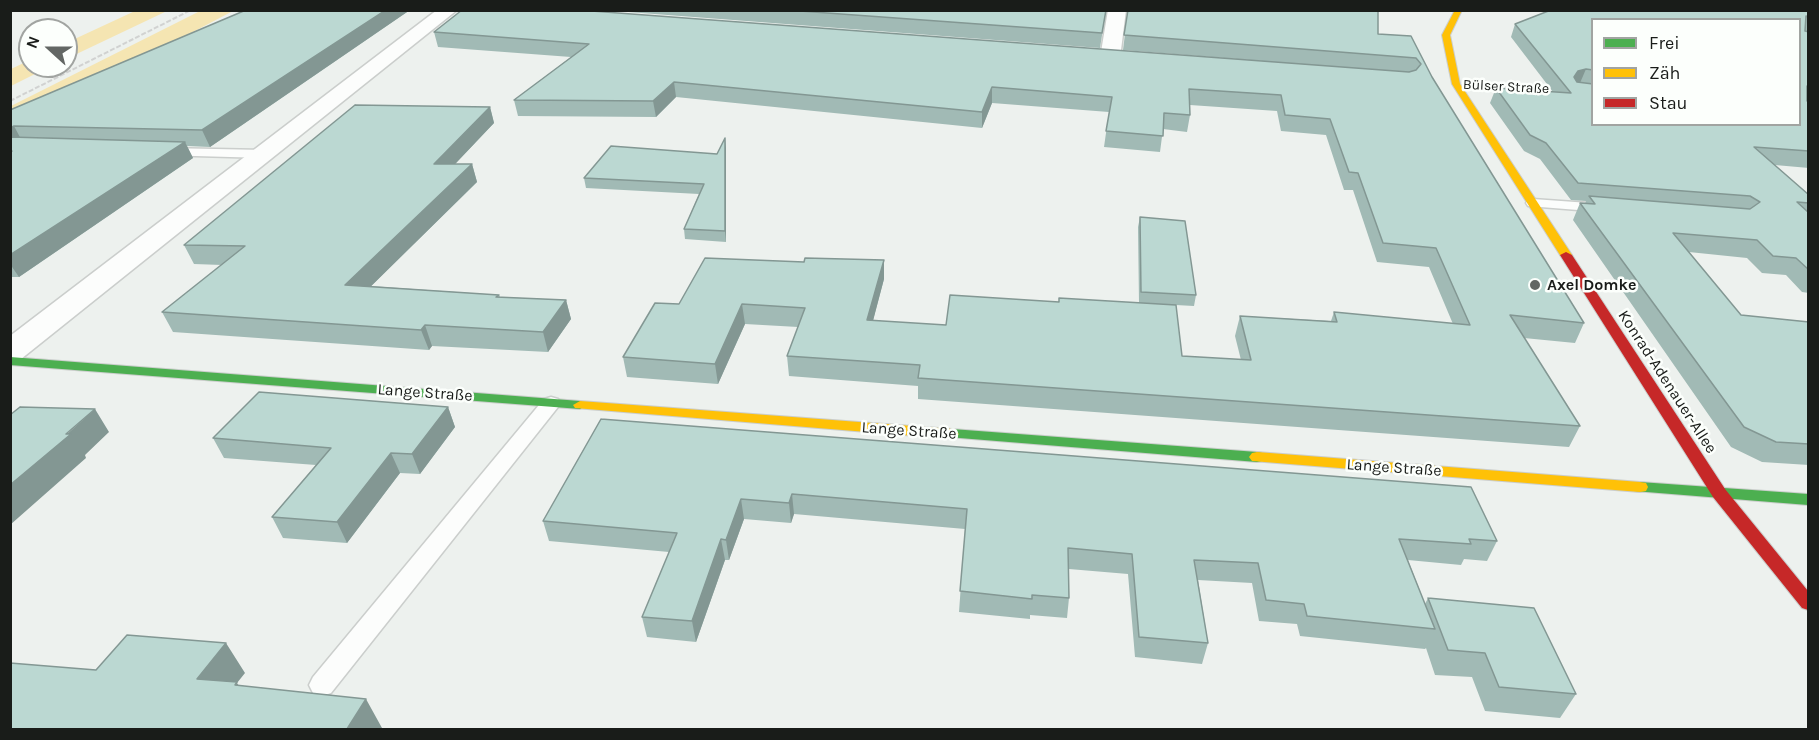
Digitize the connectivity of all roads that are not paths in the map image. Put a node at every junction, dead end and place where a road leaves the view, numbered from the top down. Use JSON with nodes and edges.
{"nodes":[{"id":1,"x":449,"y":10,"type":"edge"},
{"id":2,"x":1118,"y":10,"type":"edge"},
{"id":3,"x":1459,"y":10,"type":"edge"},
{"id":4,"x":1087,"y":56,"type":"edge"},
{"id":5,"x":1110,"y":58,"type":"junction"},
{"id":6,"x":1132,"y":59,"type":"edge"},
{"id":7,"x":150,"y":151,"type":"edge"},
{"id":8,"x":265,"y":154,"type":"junction"},
{"id":9,"x":1533,"y":203,"type":"junction"},
{"id":10,"x":1614,"y":209,"type":"edge"},
{"id":11,"x":22,"y":333,"type":"edge"},
{"id":12,"x":10,"y":352,"type":"edge"},
{"id":13,"x":10,"y":361,"type":"edge"},
{"id":14,"x":551,"y":403,"type":"junction"},
{"id":15,"x":1719,"y":493,"type":"junction"},
{"id":16,"x":1809,"y":500,"type":"edge"},
{"id":17,"x":1809,"y":603,"type":"edge"},
{"id":18,"x":322,"y":685,"type":"dead end"}],
"edges":[{"from":1,"to":8,"type":"street"},
{"from":2,"to":5,"type":"street"},
{"from":3,"to":9,"type":"street","name":"Konrad-Adenauer-Allee"},
{"from":4,"to":5,"type":"street"},
{"from":5,"to":6,"type":"street"},
{"from":7,"to":8,"type":"lane"},
{"from":8,"to":11,"type":"street"},
{"from":9,"to":10,"type":"lane"},
{"from":9,"to":15,"type":"street","name":"Konrad-Adenauer-Allee"},
{"from":11,"to":12,"type":"street"},
{"from":13,"to":14,"type":"street","name":"Lange Straße"},
{"from":14,"to":15,"type":"street","name":"Lange Straße"},
{"from":14,"to":18,"type":"lane"},
{"from":15,"to":16,"type":"street","name":"Lange Straße"},
{"from":15,"to":17,"type":"street","name":"Konrad-Adenauer-Allee"}]}
